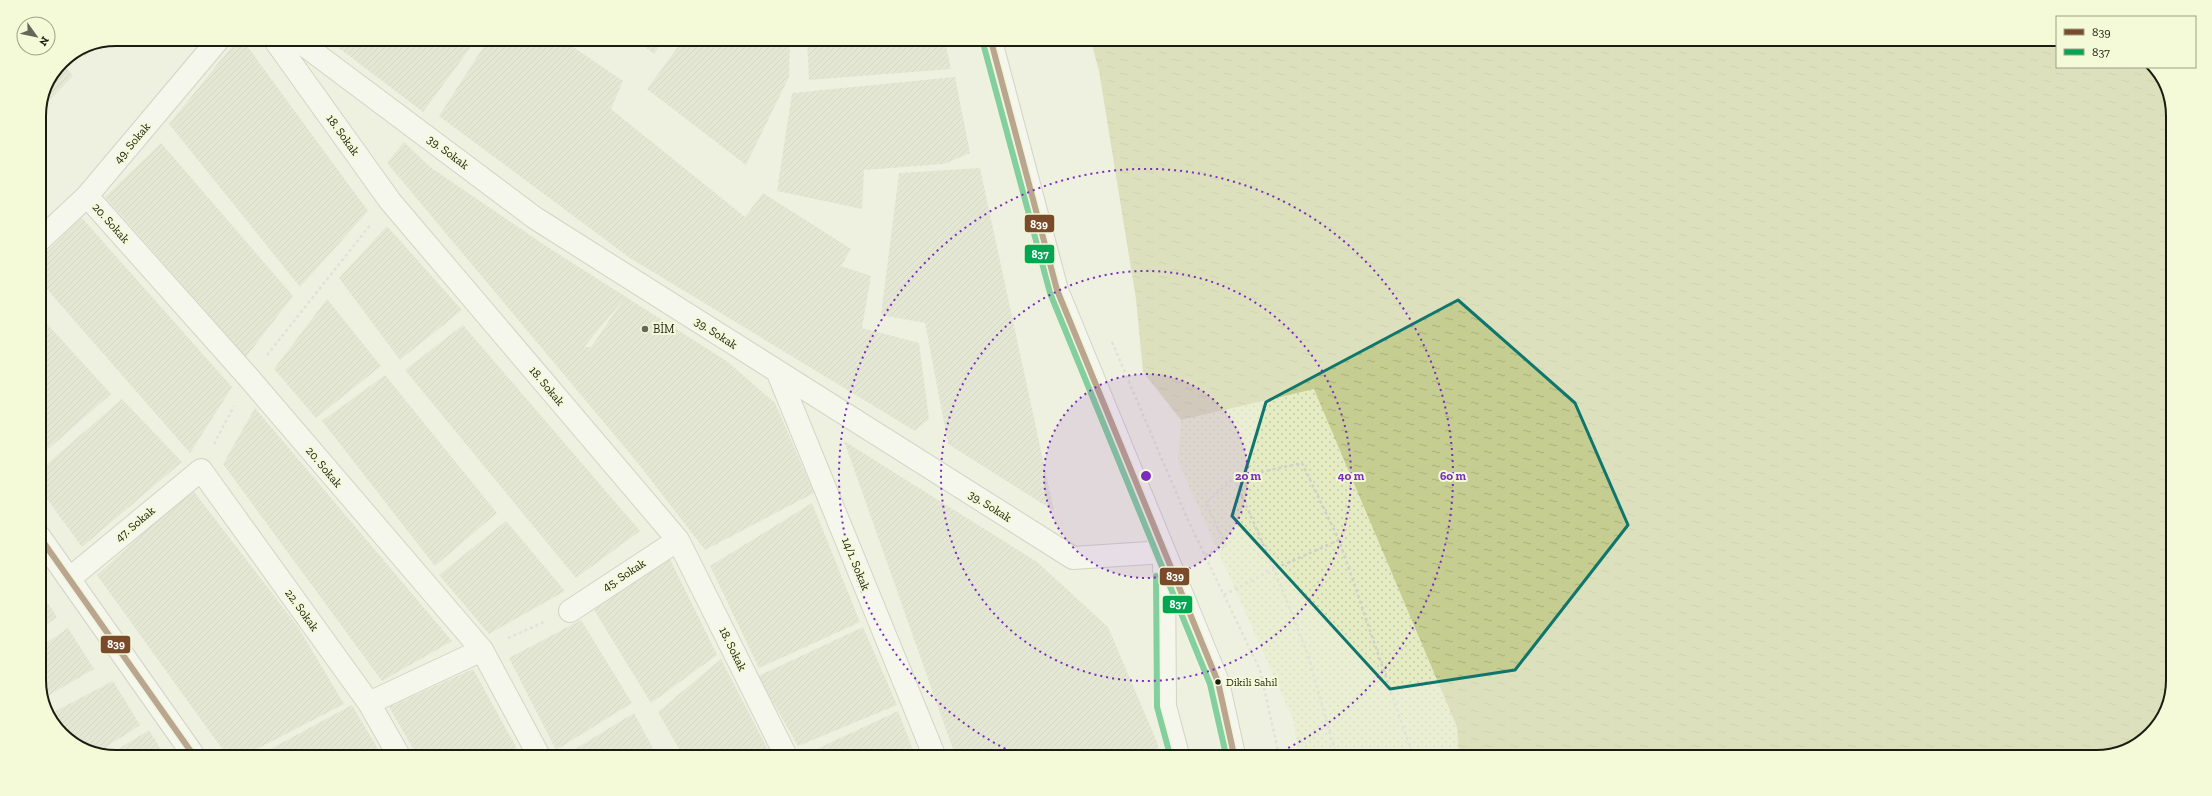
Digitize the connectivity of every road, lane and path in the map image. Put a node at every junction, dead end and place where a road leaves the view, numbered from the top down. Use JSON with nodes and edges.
{"nodes":[{"id":1,"x":213,"y":46,"type":"edge"},
{"id":2,"x":279,"y":46,"type":"edge"},
{"id":3,"x":305,"y":46,"type":"edge"},
{"id":4,"x":992,"y":46,"type":"edge"},
{"id":5,"x":87,"y":196,"type":"junction"},
{"id":6,"x":390,"y":201,"type":"junction"},
{"id":7,"x":46,"y":234,"type":"edge"},
{"id":8,"x":1110,"y":338,"type":"dead end"},
{"id":9,"x":778,"y":373,"type":"junction"},
{"id":10,"x":249,"y":378,"type":"junction"},
{"id":11,"x":201,"y":470,"type":"junction"},
{"id":12,"x":1234,"y":478,"type":"junction"},
{"id":13,"x":678,"y":540,"type":"junction"},
{"id":14,"x":1339,"y":540,"type":"junction"},
{"id":15,"x":46,"y":546,"type":"edge"},
{"id":16,"x":1164,"y":552,"type":"junction"},
{"id":17,"x":1205,"y":555,"type":"junction"},
{"id":18,"x":1274,"y":569,"type":"junction"},
{"id":19,"x":69,"y":579,"type":"junction"},
{"id":20,"x":1224,"y":595,"type":"junction"},
{"id":21,"x":570,"y":611,"type":"joint"},
{"id":22,"x":482,"y":650,"type":"junction"},
{"id":23,"x":369,"y":703,"type":"junction"},
{"id":24,"x":190,"y":750,"type":"edge"},
{"id":25,"x":396,"y":750,"type":"edge"},
{"id":26,"x":536,"y":750,"type":"edge"},
{"id":27,"x":783,"y":750,"type":"edge"},
{"id":28,"x":932,"y":750,"type":"edge"},
{"id":29,"x":1177,"y":750,"type":"edge"},
{"id":30,"x":1233,"y":750,"type":"edge"},
{"id":31,"x":1277,"y":750,"type":"edge"},
{"id":32,"x":1334,"y":750,"type":"edge"},
{"id":33,"x":1411,"y":750,"type":"edge"}],
"edges":[{"from":1,"to":5,"type":"street","name":"49. Sokak"},
{"from":2,"to":6,"type":"street","name":"18. Sokak"},
{"from":3,"to":9,"type":"street","name":"39. Sokak"},
{"from":4,"to":16,"type":"street"},
{"from":5,"to":7,"type":"street","name":"49. Sokak"},
{"from":5,"to":10,"type":"street","name":"20. Sokak"},
{"from":6,"to":10,"type":"path"},
{"from":6,"to":13,"type":"street","name":"18. Sokak"},
{"from":8,"to":17,"type":"path"},
{"from":9,"to":16,"type":"street","name":"39. Sokak"},
{"from":9,"to":28,"type":"street","name":"14/1. Sokak"},
{"from":10,"to":11,"type":"path"},
{"from":10,"to":22,"type":"street","name":"20. Sokak"},
{"from":11,"to":19,"type":"street","name":"47. Sokak"},
{"from":11,"to":23,"type":"street","name":"22. Sokak"},
{"from":12,"to":14,"type":"path"},
{"from":12,"to":17,"type":"path"},
{"from":12,"to":18,"type":"path"},
{"from":13,"to":21,"type":"street","name":"45. Sokak"},
{"from":13,"to":27,"type":"street","name":"18. Sokak"},
{"from":14,"to":18,"type":"path"},
{"from":14,"to":33,"type":"path"},
{"from":15,"to":19,"type":"street"},
{"from":16,"to":29,"type":"street"},
{"from":16,"to":30,"type":"street"},
{"from":17,"to":20,"type":"path"},
{"from":18,"to":20,"type":"path"},
{"from":18,"to":32,"type":"path"},
{"from":19,"to":24,"type":"street"},
{"from":20,"to":31,"type":"path"},
{"from":21,"to":22,"type":"path"},
{"from":22,"to":23,"type":"street"},
{"from":22,"to":26,"type":"street","name":"20. Sokak"},
{"from":23,"to":25,"type":"street","name":"22. Sokak"}]}
